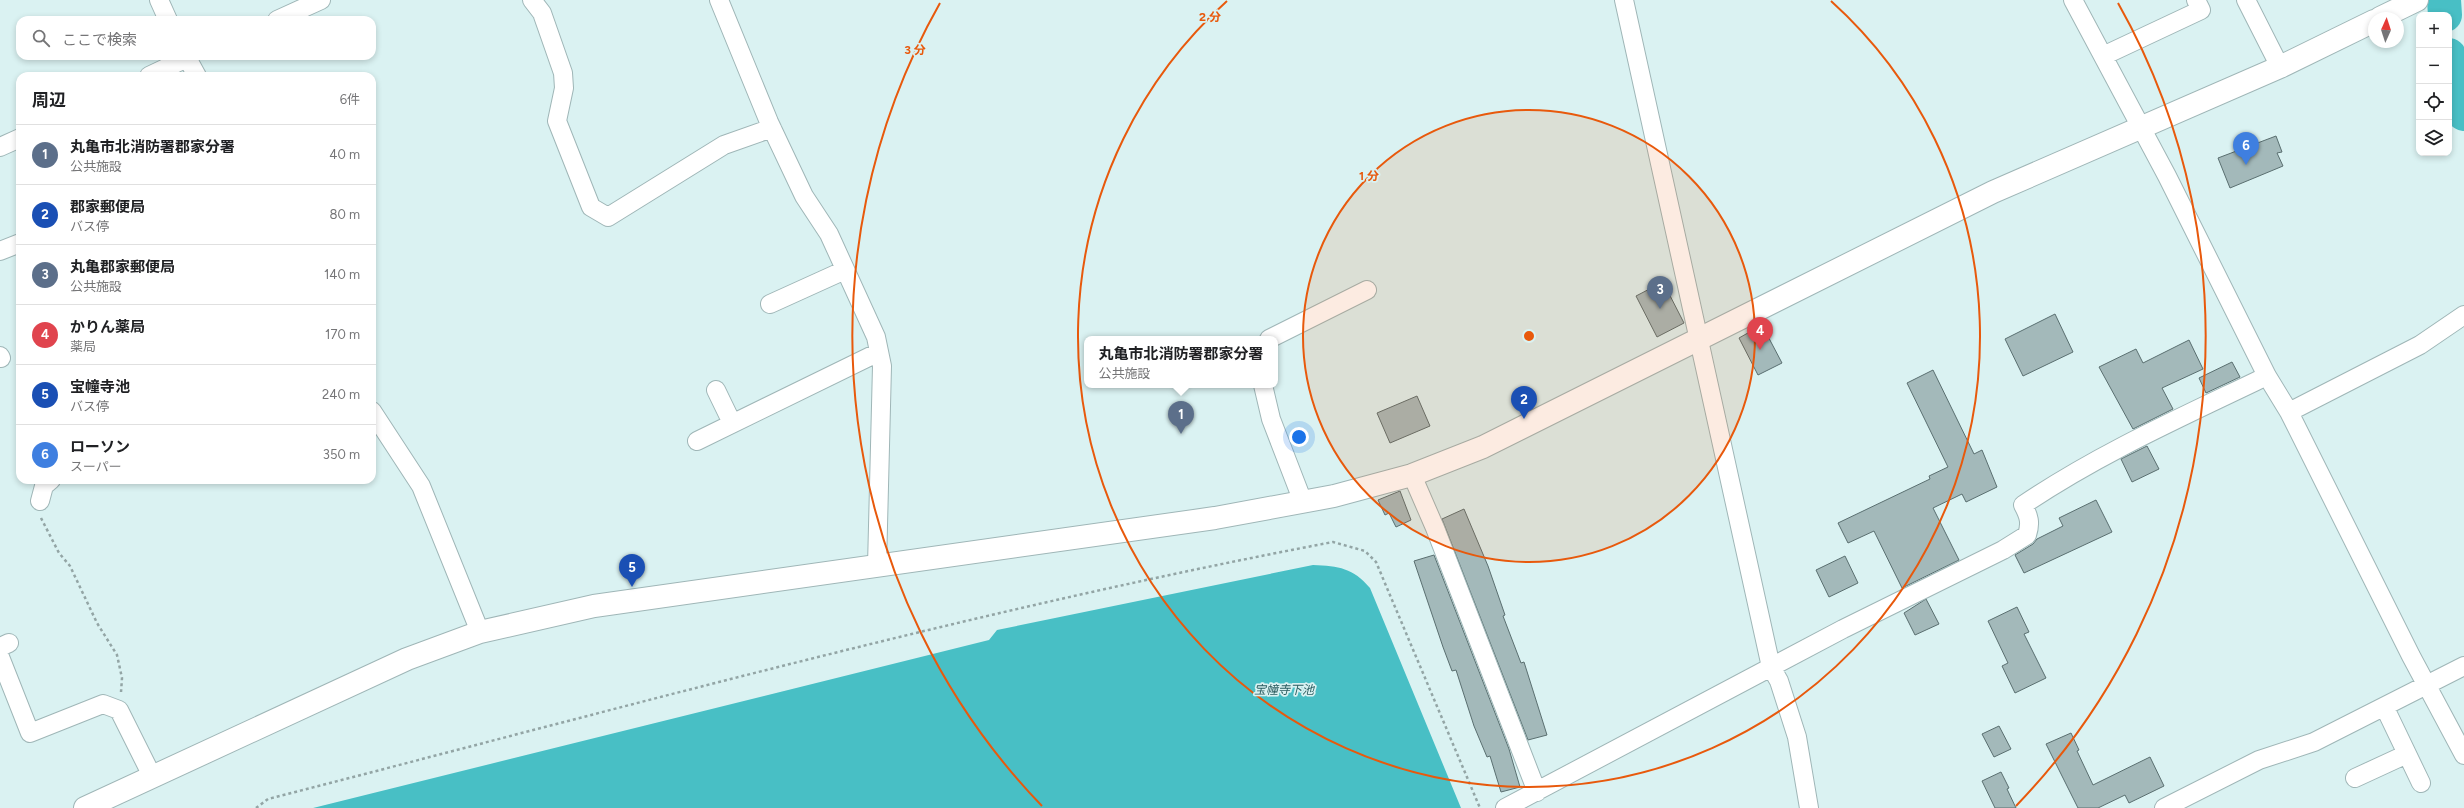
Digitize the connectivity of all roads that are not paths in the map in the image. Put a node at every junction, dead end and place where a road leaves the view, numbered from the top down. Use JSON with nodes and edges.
{"nodes":[{"id":1,"x":159,"y":0,"type":"edge"},
{"id":2,"x":321,"y":0,"type":"edge"},
{"id":3,"x":532,"y":0,"type":"edge"},
{"id":4,"x":719,"y":0,"type":"edge"},
{"id":5,"x":1624,"y":0,"type":"edge"},
{"id":6,"x":2073,"y":0,"type":"edge"},
{"id":7,"x":2196,"y":0,"type":"edge"},
{"id":8,"x":2247,"y":0,"type":"edge"},
{"id":9,"x":2417,"y":0,"type":"edge"},
{"id":10,"x":2392,"y":12,"type":"edge"},
{"id":11,"x":166,"y":16,"type":"edge"},
{"id":12,"x":286,"y":16,"type":"edge"},
{"id":13,"x":2368,"y":24,"type":"edge"},
{"id":14,"x":2103,"y":56,"type":"junction"},
{"id":15,"x":182,"y":60,"type":"edge"},
{"id":16,"x":189,"y":60,"type":"edge"},
{"id":17,"x":2280,"y":67,"type":"junction"},
{"id":18,"x":157,"y":72,"type":"edge"},
{"id":19,"x":195,"y":72,"type":"edge"},
{"id":20,"x":772,"y":128,"type":"junction"},
{"id":21,"x":2140,"y":128,"type":"junction"},
{"id":22,"x":16,"y":141,"type":"edge"},
{"id":23,"x":0,"y":147,"type":"edge"},
{"id":24,"x":16,"y":245,"type":"edge"},
{"id":25,"x":0,"y":251,"type":"edge"},
{"id":26,"x":845,"y":270,"type":"junction"},
{"id":27,"x":1367,"y":290,"type":"dead end"},
{"id":28,"x":770,"y":304,"type":"dead end"},
{"id":29,"x":2464,"y":315,"type":"edge"},
{"id":30,"x":1275,"y":336,"type":"edge"},
{"id":31,"x":1698,"y":338,"type":"junction"},
{"id":32,"x":879,"y":352,"type":"junction"},
{"id":33,"x":2267,"y":376,"type":"junction"},
{"id":34,"x":1264,"y":388,"type":"edge"},
{"id":35,"x":716,"y":390,"type":"dead end"},
{"id":36,"x":2289,"y":412,"type":"junction"},
{"id":37,"x":376,"y":417,"type":"edge"},
{"id":38,"x":732,"y":423,"type":"junction"},
{"id":39,"x":697,"y":441,"type":"dead end"},
{"id":40,"x":1412,"y":475,"type":"junction"},
{"id":41,"x":46,"y":484,"type":"edge"},
{"id":42,"x":40,"y":501,"type":"road end"},
{"id":43,"x":1303,"y":502,"type":"junction"},
{"id":44,"x":877,"y":566,"type":"junction"},
{"id":45,"x":480,"y":632,"type":"junction"},
{"id":46,"x":3,"y":649,"type":"edge"},
{"id":47,"x":2464,"y":666,"type":"edge"},
{"id":48,"x":1772,"y":667,"type":"junction"},
{"id":49,"x":2427,"y":684,"type":"junction"},
{"id":50,"x":2385,"y":708,"type":"junction"},
{"id":51,"x":2407,"y":754,"type":"junction"},
{"id":52,"x":2464,"y":755,"type":"edge"},
{"id":53,"x":152,"y":776,"type":"junction"},
{"id":54,"x":2355,"y":778,"type":"dead end"},
{"id":55,"x":2421,"y":784,"type":"dead end"},
{"id":56,"x":1536,"y":792,"type":"junction"},
{"id":57,"x":107,"y":803,"type":"edge"},
{"id":58,"x":85,"y":808,"type":"edge"},
{"id":59,"x":1505,"y":808,"type":"edge"},
{"id":60,"x":1810,"y":808,"type":"edge"},
{"id":61,"x":2164,"y":808,"type":"edge"}],
"edges":[{"from":1,"to":11,"type":"street"},
{"from":2,"to":12,"type":"street"},
{"from":3,"to":20,"type":"street"},
{"from":4,"to":20,"type":"street"},
{"from":5,"to":31,"type":"street"},
{"from":6,"to":14,"type":"street"},
{"from":7,"to":14,"type":"street"},
{"from":8,"to":17,"type":"street"},
{"from":9,"to":10,"type":"street"},
{"from":13,"to":17,"type":"street"},
{"from":14,"to":21,"type":"street"},
{"from":15,"to":18,"type":"street"},
{"from":16,"to":19,"type":"street"},
{"from":17,"to":21,"type":"street"},
{"from":20,"to":26,"type":"street"},
{"from":21,"to":31,"type":"street"},
{"from":21,"to":33,"type":"street"},
{"from":22,"to":23,"type":"street"},
{"from":24,"to":25,"type":"street"},
{"from":26,"to":28,"type":"street"},
{"from":26,"to":32,"type":"street"},
{"from":27,"to":30,"type":"street"},
{"from":29,"to":36,"type":"street"},
{"from":31,"to":40,"type":"street"},
{"from":31,"to":48,"type":"street"},
{"from":32,"to":38,"type":"street"},
{"from":32,"to":44,"type":"street"},
{"from":33,"to":36,"type":"street"},
{"from":33,"to":48,"type":"street"},
{"from":34,"to":43,"type":"street"},
{"from":35,"to":38,"type":"street"},
{"from":36,"to":49,"type":"street"},
{"from":37,"to":45,"type":"street"},
{"from":38,"to":39,"type":"street"},
{"from":40,"to":43,"type":"street"},
{"from":40,"to":56,"type":"street"},
{"from":41,"to":42,"type":"street"},
{"from":43,"to":44,"type":"street"},
{"from":44,"to":45,"type":"street"},
{"from":45,"to":53,"type":"street"},
{"from":46,"to":53,"type":"street"},
{"from":47,"to":49,"type":"street"},
{"from":48,"to":56,"type":"street"},
{"from":48,"to":60,"type":"street"},
{"from":49,"to":50,"type":"street"},
{"from":49,"to":52,"type":"street"},
{"from":50,"to":51,"type":"street"},
{"from":50,"to":61,"type":"street"},
{"from":51,"to":54,"type":"street"},
{"from":51,"to":55,"type":"street"},
{"from":53,"to":57,"type":"street"},
{"from":56,"to":59,"type":"street"},
{"from":57,"to":58,"type":"street"}]}
